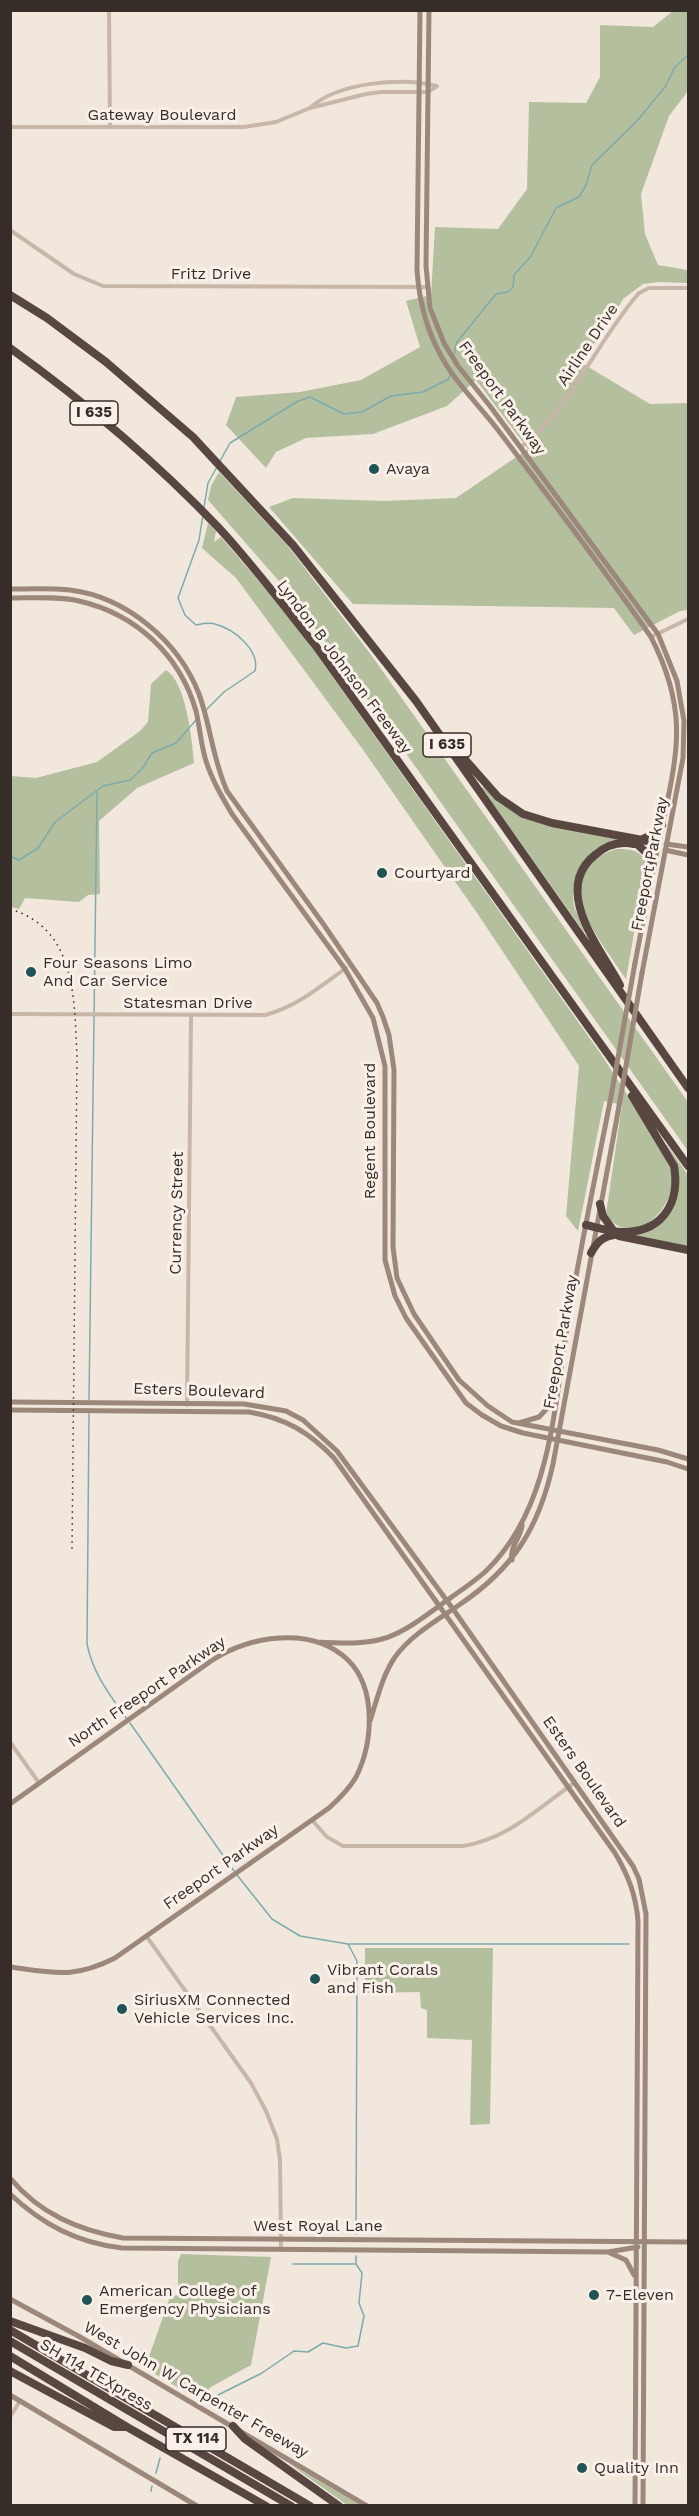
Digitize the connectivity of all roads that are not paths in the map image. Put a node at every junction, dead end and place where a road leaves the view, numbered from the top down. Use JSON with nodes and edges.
{"nodes":[{"id":1,"x":110,"y":10,"type":"edge"},
{"id":2,"x":420,"y":10,"type":"edge"},
{"id":3,"x":429,"y":10,"type":"edge"},
{"id":4,"x":418,"y":83,"type":"junction"},
{"id":5,"x":428,"y":84,"type":"junction"},
{"id":6,"x":418,"y":92,"type":"junction"},
{"id":7,"x":428,"y":92,"type":"junction"},
{"id":8,"x":309,"y":108,"type":"junction"},
{"id":9,"x":110,"y":126,"type":"junction"},
{"id":10,"x":10,"y":127,"type":"edge"},
{"id":11,"x":10,"y":230,"type":"edge"},
{"id":12,"x":427,"y":287,"type":"junction"},
{"id":13,"x":418,"y":288,"type":"junction"},
{"id":14,"x":688,"y":288,"type":"edge"},
{"id":15,"x":10,"y":293,"type":"edge"},
{"id":16,"x":11,"y":348,"type":"edge"},
{"id":17,"x":521,"y":447,"type":"junction"},
{"id":18,"x":512,"y":448,"type":"junction"},
{"id":19,"x":516,"y":454,"type":"junction"},
{"id":20,"x":588,"y":539,"type":"junction"},
{"id":21,"x":582,"y":543,"type":"junction"},
{"id":22,"x":10,"y":589,"type":"edge"},
{"id":23,"x":10,"y":598,"type":"edge"},
{"id":24,"x":688,"y":619,"type":"edge"},
{"id":25,"x":658,"y":634,"type":"junction"},
{"id":26,"x":651,"y":637,"type":"junction"},
{"id":27,"x":177,"y":656,"type":"junction"},
{"id":28,"x":171,"y":660,"type":"junction"},
{"id":29,"x":416,"y":700,"type":"junction"},
{"id":30,"x":677,"y":731,"type":"junction"},
{"id":31,"x":684,"y":731,"type":"junction"},
{"id":32,"x":662,"y":825,"type":"junction"},
{"id":33,"x":638,"y":843,"type":"junction"},
{"id":34,"x":662,"y":846,"type":"junction"},
{"id":35,"x":688,"y":847,"type":"edge"},
{"id":36,"x":688,"y":855,"type":"edge"},
{"id":37,"x":654,"y":868,"type":"junction"},
{"id":38,"x":294,"y":883,"type":"junction"},
{"id":39,"x":288,"y":888,"type":"junction"},
{"id":40,"x":352,"y":964,"type":"junction"},
{"id":41,"x":345,"y":969,"type":"junction"},
{"id":42,"x":10,"y":1014,"type":"edge"},
{"id":43,"x":579,"y":1014,"type":"junction"},
{"id":44,"x":191,"y":1016,"type":"junction"},
{"id":45,"x":640,"y":1020,"type":"junction"},
{"id":46,"x":688,"y":1088,"type":"edge"},
{"id":47,"x":688,"y":1166,"type":"edge"},
{"id":48,"x":600,"y":1204,"type":"junction"},
{"id":49,"x":586,"y":1227,"type":"junction"},
{"id":50,"x":596,"y":1229,"type":"junction"},
{"id":51,"x":614,"y":1233,"type":"junction"},
{"id":52,"x":688,"y":1250,"type":"edge"},
{"id":53,"x":591,"y":1253,"type":"junction"},
{"id":54,"x":556,"y":1398,"type":"junction"},
{"id":55,"x":10,"y":1402,"type":"edge"},
{"id":56,"x":187,"y":1403,"type":"junction"},
{"id":57,"x":10,"y":1410,"type":"edge"},
{"id":58,"x":187,"y":1411,"type":"junction"},
{"id":59,"x":514,"y":1423,"type":"junction"},
{"id":60,"x":550,"y":1431,"type":"junction"},
{"id":61,"x":559,"y":1432,"type":"junction"},
{"id":62,"x":548,"y":1439,"type":"junction"},
{"id":63,"x":557,"y":1441,"type":"junction"},
{"id":64,"x":688,"y":1459,"type":"edge"},
{"id":65,"x":688,"y":1469,"type":"edge"},
{"id":66,"x":522,"y":1523,"type":"junction"},
{"id":67,"x":512,"y":1560,"type":"junction"},
{"id":68,"x":446,"y":1601,"type":"junction"},
{"id":69,"x":439,"y":1606,"type":"junction"},
{"id":70,"x":453,"y":1609,"type":"junction"},
{"id":71,"x":445,"y":1614,"type":"junction"},
{"id":72,"x":313,"y":1642,"type":"junction"},
{"id":73,"x":369,"y":1723,"type":"junction"},
{"id":74,"x":10,"y":1742,"type":"edge"},
{"id":75,"x":39,"y":1783,"type":"junction"},
{"id":76,"x":574,"y":1783,"type":"junction"},
{"id":77,"x":567,"y":1787,"type":"junction"},
{"id":78,"x":10,"y":1804,"type":"edge"},
{"id":79,"x":312,"y":1820,"type":"junction"},
{"id":80,"x":626,"y":1856,"type":"junction"},
{"id":81,"x":619,"y":1861,"type":"junction"},
{"id":82,"x":147,"y":1937,"type":"junction"},
{"id":83,"x":10,"y":1965,"type":"edge"},
{"id":84,"x":10,"y":2178,"type":"edge"},
{"id":85,"x":10,"y":2194,"type":"edge"},
{"id":86,"x":62,"y":2220,"type":"junction"},
{"id":87,"x":57,"y":2230,"type":"junction"},
{"id":88,"x":176,"y":2238,"type":"junction"},
{"id":89,"x":281,"y":2239,"type":"junction"},
{"id":90,"x":636,"y":2241,"type":"junction"},
{"id":91,"x":644,"y":2242,"type":"junction"},
{"id":92,"x":688,"y":2242,"type":"edge"},
{"id":93,"x":636,"y":2248,"type":"junction"},
{"id":94,"x":176,"y":2249,"type":"junction"},
{"id":95,"x":281,"y":2250,"type":"junction"},
{"id":96,"x":608,"y":2252,"type":"junction"},
{"id":97,"x":636,"y":2280,"type":"junction"},
{"id":98,"x":10,"y":2299,"type":"edge"},
{"id":99,"x":10,"y":2321,"type":"edge"},
{"id":100,"x":10,"y":2330,"type":"edge"},
{"id":101,"x":10,"y":2341,"type":"edge"},
{"id":102,"x":10,"y":2356,"type":"edge"},
{"id":103,"x":128,"y":2365,"type":"junction"},
{"id":104,"x":10,"y":2371,"type":"edge"},
{"id":105,"x":10,"y":2395,"type":"edge"},
{"id":106,"x":20,"y":2401,"type":"junction"},
{"id":107,"x":10,"y":2417,"type":"edge"},
{"id":108,"x":233,"y":2426,"type":"junction"},
{"id":109,"x":127,"y":2427,"type":"junction"},
{"id":110,"x":197,"y":2505,"type":"edge"},
{"id":111,"x":266,"y":2505,"type":"edge"},
{"id":112,"x":291,"y":2505,"type":"edge"},
{"id":113,"x":310,"y":2505,"type":"edge"},
{"id":114,"x":339,"y":2505,"type":"edge"},
{"id":115,"x":368,"y":2505,"type":"edge"},
{"id":116,"x":635,"y":2505,"type":"edge"},
{"id":117,"x":643,"y":2505,"type":"edge"}],
"edges":[{"from":1,"to":9,"type":"street"},
{"from":2,"to":4,"type":"main road","name":"Freeport Parkway"},
{"from":3,"to":5,"type":"main road","name":"Freeport Parkway"},
{"from":4,"to":5,"type":"street","name":"Gateway Boulevard"},
{"from":4,"to":6,"type":"main road","name":"Freeport Parkway"},
{"from":4,"to":8,"type":"street","name":"Gateway Boulevard"},
{"from":5,"to":7,"type":"main road","name":"Freeport Parkway"},
{"from":6,"to":7,"type":"street","name":"Gateway Boulevard"},
{"from":6,"to":8,"type":"street","name":"Gateway Boulevard"},
{"from":6,"to":13,"type":"main road","name":"Freeport Parkway"},
{"from":7,"to":12,"type":"main road","name":"Freeport Parkway"},
{"from":8,"to":9,"type":"street","name":"Gateway Boulevard"},
{"from":9,"to":10,"type":"street","name":"Gateway Boulevard"},
{"from":11,"to":13,"type":"street","name":"Fritz Drive"},
{"from":12,"to":13,"type":"street","name":"Fritz Drive"},
{"from":12,"to":17,"type":"main road","name":"Freeport Parkway"},
{"from":13,"to":18,"type":"main road","name":"Freeport Parkway"},
{"from":14,"to":17,"type":"street","name":"Airline Drive"},
{"from":15,"to":29,"type":"highway","name":"Lyndon B Johnson Freeway","number":"I 635"},
{"from":16,"to":43,"type":"highway","name":"Lyndon B Johnson Freeway","number":"I 635"},
{"from":17,"to":18,"type":"main road"},
{"from":17,"to":19,"type":"main road"},
{"from":17,"to":20,"type":"main road","name":"Freeport Parkway"},
{"from":18,"to":19,"type":"main road","name":"Freeport Parkway"},
{"from":19,"to":21,"type":"main road","name":"Freeport Parkway"},
{"from":20,"to":21,"type":"main road"},
{"from":20,"to":25,"type":"main road","name":"Freeport Parkway"},
{"from":21,"to":26,"type":"main road","name":"Freeport Parkway"},
{"from":22,"to":27,"type":"main road","name":"Regent Boulevard"},
{"from":23,"to":28,"type":"main road","name":"Regent Boulevard"},
{"from":24,"to":25,"type":"street"},
{"from":25,"to":26,"type":"street"},
{"from":25,"to":31,"type":"main road","name":"Freeport Parkway"},
{"from":26,"to":30,"type":"main road","name":"Freeport Parkway"},
{"from":27,"to":28,"type":"main road"},
{"from":27,"to":38,"type":"main road","name":"Regent Boulevard"},
{"from":28,"to":39,"type":"main road","name":"Regent Boulevard"},
{"from":29,"to":33,"type":"highway"},
{"from":29,"to":45,"type":"highway","name":"Lyndon B Johnson Freeway","number":"I 635"},
{"from":30,"to":31,"type":"main road"},
{"from":30,"to":32,"type":"main road","name":"Freeport Parkway"},
{"from":31,"to":34,"type":"main road","name":"Freeport Parkway"},
{"from":32,"to":33,"type":"highway"},
{"from":32,"to":34,"type":"main road","name":"Freeport Parkway"},
{"from":33,"to":34,"type":"highway"},
{"from":33,"to":37,"type":"highway"},
{"from":33,"to":45,"type":"highway"},
{"from":34,"to":35,"type":"main road"},
{"from":34,"to":36,"type":"main road"},
{"from":34,"to":37,"type":"main road","name":"Freeport Parkway"},
{"from":34,"to":48,"type":"main road","name":"Freeport Parkway","bridge":true},
{"from":37,"to":49,"type":"main road","name":"Freeport Parkway","bridge":true},
{"from":38,"to":39,"type":"main road"},
{"from":38,"to":40,"type":"main road","name":"Regent Boulevard"},
{"from":39,"to":41,"type":"main road","name":"Regent Boulevard"},
{"from":40,"to":41,"type":"street","name":"Statesman Drive"},
{"from":40,"to":59,"type":"main road","name":"Regent Boulevard"},
{"from":41,"to":44,"type":"street","name":"Statesman Drive"},
{"from":41,"to":62,"type":"main road","name":"Regent Boulevard"},
{"from":42,"to":44,"type":"street","name":"Statesman Drive"},
{"from":43,"to":47,"type":"highway","name":"Lyndon B Johnson Freeway","number":"I 635"},
{"from":43,"to":51,"type":"highway"},
{"from":44,"to":56,"type":"street","name":"Currency Street"},
{"from":45,"to":46,"type":"highway","name":"Lyndon B Johnson Freeway","number":"I 635"},
{"from":48,"to":50,"type":"main road","name":"Freeport Parkway"},
{"from":48,"to":51,"type":"highway"},
{"from":49,"to":50,"type":"highway"},
{"from":49,"to":54,"type":"main road","name":"Freeport Parkway"},
{"from":50,"to":51,"type":"highway"},
{"from":50,"to":53,"type":"main road","name":"Freeport Parkway"},
{"from":51,"to":52,"type":"highway"},
{"from":51,"to":53,"type":"highway"},
{"from":53,"to":61,"type":"main road","name":"Freeport Parkway"},
{"from":54,"to":59,"type":"main road"},
{"from":54,"to":60,"type":"main road","name":"Freeport Parkway"},
{"from":55,"to":56,"type":"main road","name":"Esters Boulevard"},
{"from":56,"to":58,"type":"street","name":"Currency Street"},
{"from":56,"to":68,"type":"main road","name":"Esters Boulevard"},
{"from":57,"to":58,"type":"main road","name":"Esters Boulevard"},
{"from":58,"to":69,"type":"main road","name":"Esters Boulevard"},
{"from":59,"to":60,"type":"main road","name":"Regent Boulevard"},
{"from":60,"to":61,"type":"main road","name":"Regent Boulevard"},
{"from":60,"to":62,"type":"main road","name":"Freeport Parkway"},
{"from":61,"to":63,"type":"main road","name":"Freeport Parkway"},
{"from":61,"to":64,"type":"main road","name":"Regent Boulevard"},
{"from":62,"to":63,"type":"main road","name":"Regent Boulevard"},
{"from":62,"to":66,"type":"main road","name":"Freeport Parkway"},
{"from":63,"to":65,"type":"main road","name":"Regent Boulevard"},
{"from":63,"to":67,"type":"main road","name":"Freeport Parkway"},
{"from":66,"to":67,"type":"main road"},
{"from":66,"to":68,"type":"main road","name":"Freeport Parkway"},
{"from":67,"to":70,"type":"main road","name":"Freeport Parkway"},
{"from":68,"to":69,"type":"main road","name":"Freeport Parkway"},
{"from":68,"to":70,"type":"main road","name":"Esters Boulevard"},
{"from":69,"to":71,"type":"main road","name":"Esters Boulevard"},
{"from":69,"to":72,"type":"main road","name":"Freeport Parkway"},
{"from":70,"to":71,"type":"main road","name":"Freeport Parkway"},
{"from":70,"to":76,"type":"main road","name":"Esters Boulevard"},
{"from":71,"to":73,"type":"main road","name":"Freeport Parkway"},
{"from":71,"to":77,"type":"main road","name":"Esters Boulevard"},
{"from":72,"to":73,"type":"main road"},
{"from":72,"to":75,"type":"main road","name":"North Freeport Parkway"},
{"from":73,"to":79,"type":"main road","name":"Freeport Parkway"},
{"from":74,"to":75,"type":"street"},
{"from":75,"to":78,"type":"main road","name":"North Freeport Parkway"},
{"from":76,"to":77,"type":"street"},
{"from":76,"to":80,"type":"main road","name":"Esters Boulevard"},
{"from":77,"to":79,"type":"street"},
{"from":77,"to":81,"type":"main road","name":"Esters Boulevard"},
{"from":79,"to":82,"type":"main road","name":"Freeport Parkway"},
{"from":80,"to":81,"type":"main road"},
{"from":80,"to":91,"type":"main road","name":"Esters Boulevard"},
{"from":81,"to":90,"type":"main road","name":"Esters Boulevard"},
{"from":82,"to":83,"type":"main road","name":"Freeport Parkway"},
{"from":82,"to":89,"type":"street"},
{"from":84,"to":86,"type":"main road","name":"West Royal Lane"},
{"from":85,"to":87,"type":"main road","name":"West Royal Lane"},
{"from":86,"to":87,"type":"main road"},
{"from":86,"to":88,"type":"main road","name":"West Royal Lane"},
{"from":87,"to":94,"type":"main road","name":"West Royal Lane"},
{"from":88,"to":89,"type":"main road","name":"West Royal Lane"},
{"from":88,"to":94,"type":"main road"},
{"from":89,"to":90,"type":"main road","name":"West Royal Lane"},
{"from":89,"to":95,"type":"street"},
{"from":90,"to":91,"type":"main road","name":"West Royal Lane"},
{"from":90,"to":93,"type":"main road","name":"Esters Boulevard"},
{"from":91,"to":92,"type":"main road","name":"West Royal Lane"},
{"from":91,"to":93,"type":"main road","name":"West Royal Lane"},
{"from":91,"to":117,"type":"main road","name":"Esters Boulevard"},
{"from":93,"to":96,"type":"main road","name":"West Royal Lane"},
{"from":93,"to":97,"type":"main road","name":"Esters Boulevard"},
{"from":94,"to":95,"type":"main road","name":"West Royal Lane"},
{"from":95,"to":96,"type":"main road","name":"West Royal Lane"},
{"from":96,"to":97,"type":"main road"},
{"from":97,"to":116,"type":"main road","name":"Esters Boulevard"},
{"from":98,"to":103,"type":"main road","name":"West John W Carpenter Freeway"},
{"from":99,"to":103,"type":"highway"},
{"from":100,"to":113,"type":"highway","number":"TX 114"},
{"from":101,"to":112,"type":"highway","name":"SH 114 TEXpress"},
{"from":102,"to":109,"type":"highway","number":"TX 114"},
{"from":103,"to":108,"type":"main road","name":"West John W Carpenter Freeway"},
{"from":104,"to":109,"type":"highway"},
{"from":105,"to":106,"type":"main road"},
{"from":106,"to":107,"type":"street"},
{"from":106,"to":110,"type":"main road"},
{"from":108,"to":114,"type":"highway"},
{"from":108,"to":115,"type":"main road","name":"West John W Carpenter Freeway"},
{"from":109,"to":111,"type":"highway","number":"TX 114"}]}
